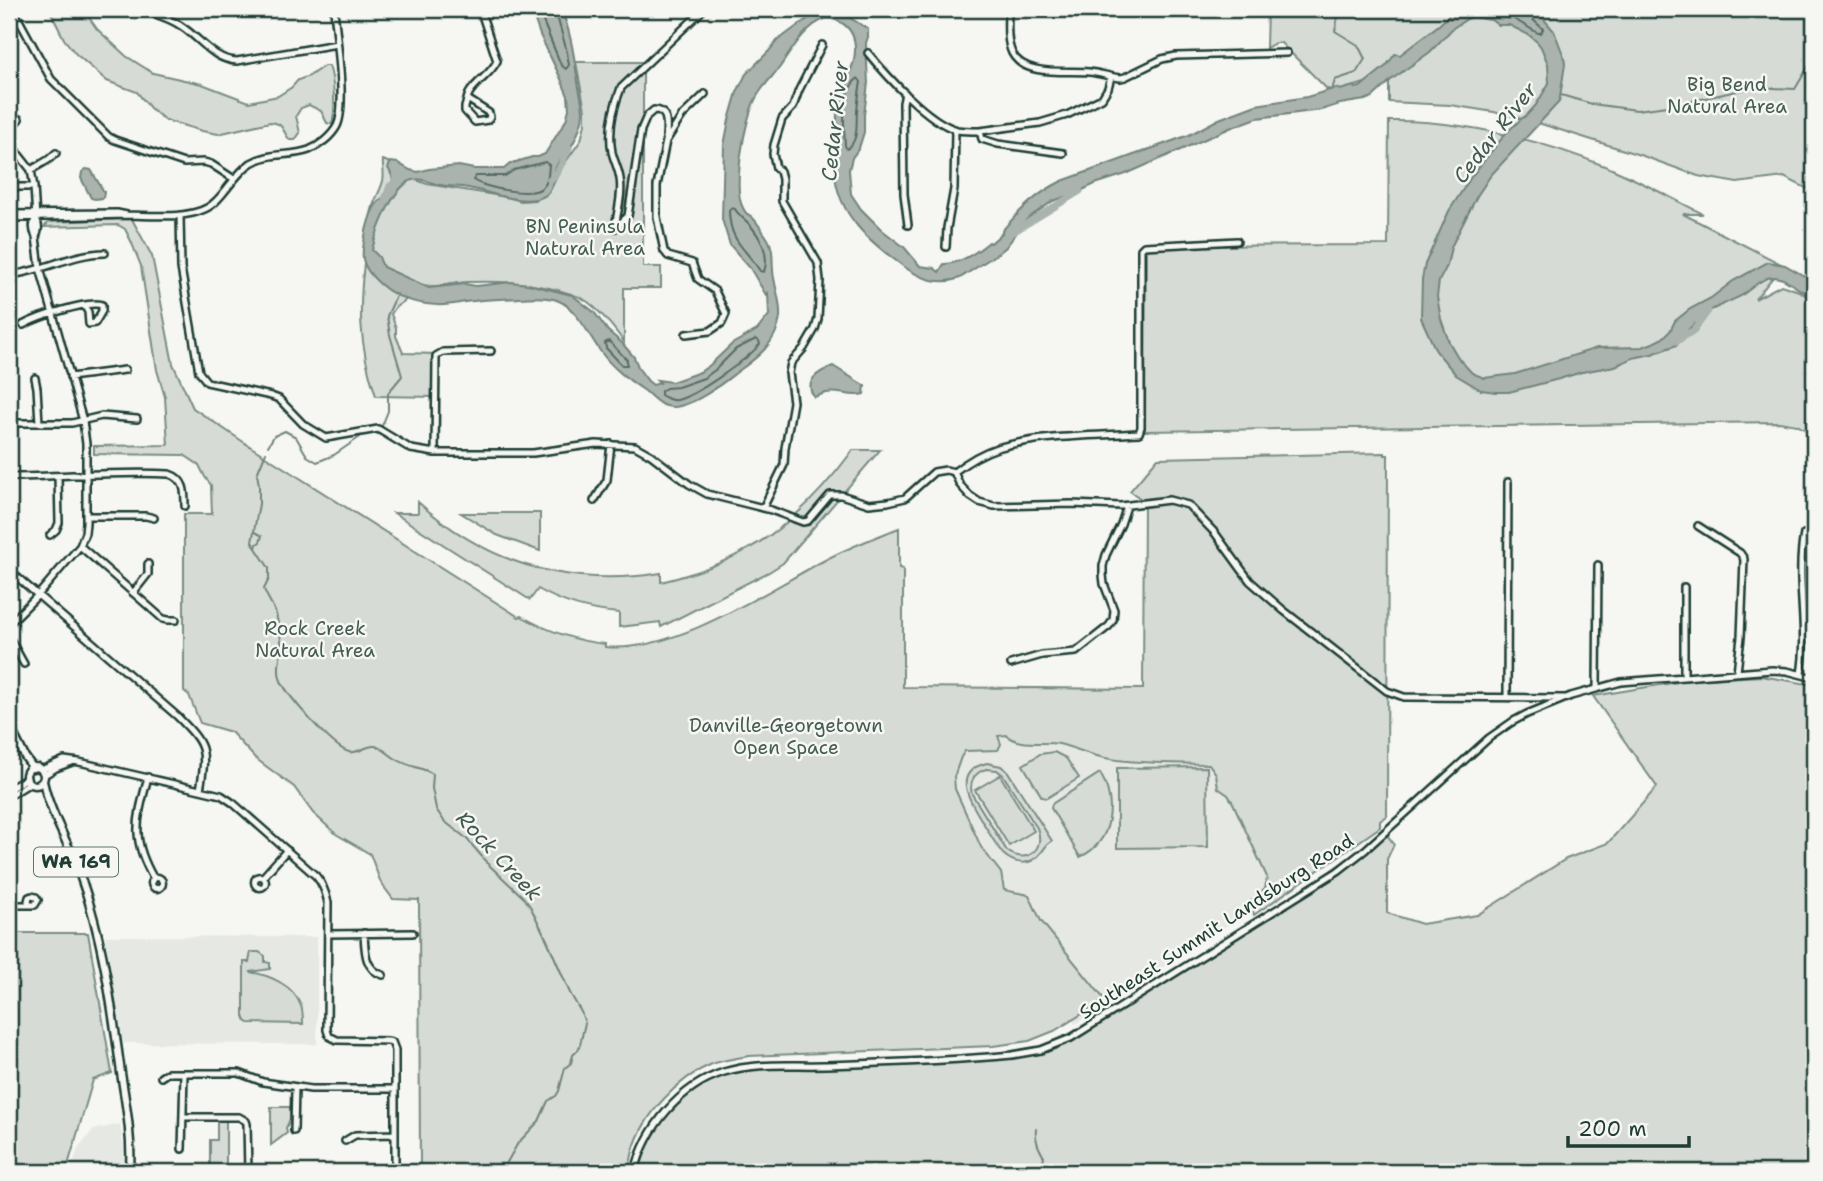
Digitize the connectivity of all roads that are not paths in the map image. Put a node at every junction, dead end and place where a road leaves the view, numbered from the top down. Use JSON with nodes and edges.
{"nodes":[{"id":1,"x":13,"y":9,"type":"edge"},
{"id":2,"x":140,"y":9,"type":"edge"},
{"id":3,"x":334,"y":9,"type":"edge"},
{"id":4,"x":480,"y":9,"type":"edge"},
{"id":5,"x":704,"y":9,"type":"edge"},
{"id":6,"x":1008,"y":9,"type":"edge"},
{"id":7,"x":337,"y":44,"type":"junction"},
{"id":8,"x":822,"y":45,"type":"dead end"},
{"id":9,"x":868,"y":53,"type":"dead end"},
{"id":10,"x":1287,"y":53,"type":"dead end"},
{"id":11,"x":1111,"y":77,"type":"junction"},
{"id":12,"x":905,"y":93,"type":"junction"},
{"id":13,"x":705,"y":94,"type":"dead end"},
{"id":14,"x":469,"y":100,"type":"junction"},
{"id":15,"x":19,"y":119,"type":"dead end"},
{"id":16,"x":956,"y":129,"type":"junction"},
{"id":17,"x":9,"y":130,"type":"edge"},
{"id":18,"x":980,"y":131,"type":"junction"},
{"id":19,"x":666,"y":141,"type":"junction"},
{"id":20,"x":9,"y":142,"type":"edge"},
{"id":21,"x":56,"y":153,"type":"dead end"},
{"id":22,"x":1063,"y":153,"type":"dead end"},
{"id":23,"x":31,"y":170,"type":"junction"},
{"id":24,"x":234,"y":179,"type":"junction"},
{"id":25,"x":9,"y":187,"type":"edge"},
{"id":26,"x":34,"y":187,"type":"junction"},
{"id":27,"x":180,"y":215,"type":"junction"},
{"id":28,"x":9,"y":216,"type":"edge"},
{"id":29,"x":36,"y":216,"type":"junction"},
{"id":30,"x":908,"y":225,"type":"dead end"},
{"id":31,"x":1237,"y":241,"type":"dead end"},
{"id":32,"x":946,"y":247,"type":"dead end"},
{"id":33,"x":106,"y":253,"type":"dead end"},
{"id":34,"x":40,"y":268,"type":"junction"},
{"id":35,"x":9,"y":275,"type":"edge"},
{"id":36,"x":84,"y":305,"type":"dead end"},
{"id":37,"x":52,"y":313,"type":"junction"},
{"id":38,"x":23,"y":326,"type":"dead end"},
{"id":39,"x":686,"y":334,"type":"dead end"},
{"id":40,"x":491,"y":351,"type":"dead end"},
{"id":41,"x":125,"y":370,"type":"dead end"},
{"id":42,"x":70,"y":377,"type":"junction"},
{"id":43,"x":35,"y":378,"type":"dead end"},
{"id":44,"x":137,"y":419,"type":"dead end"},
{"id":45,"x":83,"y":421,"type":"junction"},
{"id":46,"x":9,"y":423,"type":"edge"},
{"id":47,"x":39,"y":423,"type":"junction"},
{"id":48,"x":611,"y":444,"type":"junction"},
{"id":49,"x":435,"y":453,"type":"junction"},
{"id":50,"x":954,"y":472,"type":"junction"},
{"id":51,"x":86,"y":474,"type":"junction"},
{"id":52,"x":58,"y":476,"type":"junction"},
{"id":53,"x":9,"y":477,"type":"edge"},
{"id":54,"x":1508,"y":482,"type":"dead end"},
{"id":55,"x":594,"y":501,"type":"dead end"},
{"id":56,"x":185,"y":506,"type":"dead end"},
{"id":57,"x":1127,"y":506,"type":"junction"},
{"id":58,"x":763,"y":508,"type":"junction"},
{"id":59,"x":86,"y":516,"type":"junction"},
{"id":60,"x":154,"y":518,"type":"dead end"},
{"id":61,"x":1698,"y":526,"type":"dead end"},
{"id":62,"x":1804,"y":534,"type":"dead end"},
{"id":63,"x":50,"y":535,"type":"dead end"},
{"id":64,"x":80,"y":546,"type":"junction"},
{"id":65,"x":148,"y":564,"type":"dead end"},
{"id":66,"x":1598,"y":565,"type":"dead end"},
{"id":67,"x":9,"y":570,"type":"edge"},
{"id":68,"x":1684,"y":587,"type":"dead end"},
{"id":69,"x":133,"y":593,"type":"junction"},
{"id":70,"x":38,"y":595,"type":"junction"},
{"id":71,"x":176,"y":620,"type":"dead end"},
{"id":72,"x":9,"y":624,"type":"edge"},
{"id":73,"x":9,"y":637,"type":"edge"},
{"id":74,"x":24,"y":664,"type":"dead end"},
{"id":75,"x":1012,"y":664,"type":"dead end"},
{"id":76,"x":1737,"y":672,"type":"junction"},
{"id":77,"x":1801,"y":674,"type":"junction"},
{"id":78,"x":1684,"y":677,"type":"junction"},
{"id":79,"x":1814,"y":678,"type":"edge"},
{"id":80,"x":1597,"y":688,"type":"junction"},
{"id":81,"x":1507,"y":697,"type":"junction"},
{"id":82,"x":1565,"y":698,"type":"junction"},
{"id":83,"x":9,"y":725,"type":"edge"},
{"id":84,"x":35,"y":776,"type":"junction"},
{"id":85,"x":148,"y":777,"type":"junction"},
{"id":86,"x":9,"y":789,"type":"edge"},
{"id":87,"x":200,"y":790,"type":"junction"},
{"id":88,"x":9,"y":796,"type":"edge"},
{"id":89,"x":287,"y":850,"type":"junction"},
{"id":90,"x":9,"y":877,"type":"edge"},
{"id":91,"x":263,"y":877,"type":"dead end"},
{"id":92,"x":153,"y":879,"type":"dead end"},
{"id":93,"x":29,"y":904,"type":"dead end"},
{"id":94,"x":9,"y":905,"type":"edge"},
{"id":95,"x":364,"y":933,"type":"junction"},
{"id":96,"x":413,"y":933,"type":"dead end"},
{"id":97,"x":328,"y":934,"type":"junction"},
{"id":98,"x":383,"y":975,"type":"dead end"},
{"id":99,"x":184,"y":1073,"type":"junction"},
{"id":100,"x":161,"y":1077,"type":"dead end"},
{"id":101,"x":295,"y":1088,"type":"junction"},
{"id":102,"x":395,"y":1089,"type":"junction"},
{"id":103,"x":183,"y":1117,"type":"junction"},
{"id":104,"x":294,"y":1131,"type":"dead end"},
{"id":105,"x":395,"y":1134,"type":"junction"},
{"id":106,"x":345,"y":1141,"type":"dead end"},
{"id":107,"x":182,"y":1149,"type":"dead end"},
{"id":108,"x":133,"y":1171,"type":"edge"},
{"id":109,"x":155,"y":1172,"type":"edge"},
{"id":110,"x":194,"y":1172,"type":"edge"},
{"id":111,"x":248,"y":1172,"type":"edge"},
{"id":112,"x":395,"y":1172,"type":"edge"},
{"id":113,"x":635,"y":1172,"type":"edge"}],
"edges":[{"from":1,"to":24,"type":"street"},
{"from":2,"to":7,"type":"street"},
{"from":3,"to":7,"type":"street"},
{"from":4,"to":14,"type":"street"},
{"from":5,"to":19,"type":"street"},
{"from":6,"to":11,"type":"street"},
{"from":7,"to":24,"type":"street"},
{"from":8,"to":58,"type":"street"},
{"from":9,"to":12,"type":"street"},
{"from":10,"to":11,"type":"street"},
{"from":11,"to":18,"type":"street"},
{"from":12,"to":16,"type":"street"},
{"from":12,"to":30,"type":"street"},
{"from":13,"to":19,"type":"street"},
{"from":14,"to":14,"type":"street"},
{"from":15,"to":17,"type":"street"},
{"from":16,"to":18,"type":"street"},
{"from":16,"to":32,"type":"street"},
{"from":18,"to":22,"type":"street"},
{"from":19,"to":39,"type":"street"},
{"from":20,"to":23,"type":"street"},
{"from":21,"to":23,"type":"street"},
{"from":23,"to":26,"type":"street"},
{"from":24,"to":27,"type":"street"},
{"from":25,"to":26,"type":"street"},
{"from":26,"to":29,"type":"street"},
{"from":27,"to":29,"type":"street"},
{"from":27,"to":49,"type":"street"},
{"from":28,"to":29,"type":"street"},
{"from":29,"to":34,"type":"street"},
{"from":31,"to":50,"type":"street"},
{"from":33,"to":34,"type":"street"},
{"from":34,"to":35,"type":"street"},
{"from":34,"to":37,"type":"street"},
{"from":36,"to":37,"type":"street"},
{"from":37,"to":38,"type":"street"},
{"from":37,"to":42,"type":"street"},
{"from":40,"to":49,"type":"street"},
{"from":41,"to":42,"type":"street"},
{"from":42,"to":45,"type":"street"},
{"from":43,"to":47,"type":"street"},
{"from":44,"to":45,"type":"street"},
{"from":45,"to":47,"type":"street"},
{"from":45,"to":51,"type":"street"},
{"from":46,"to":47,"type":"street"},
{"from":48,"to":49,"type":"street"},
{"from":48,"to":55,"type":"street"},
{"from":48,"to":58,"type":"street"},
{"from":50,"to":57,"type":"street"},
{"from":50,"to":58,"type":"street"},
{"from":51,"to":52,"type":"street"},
{"from":51,"to":56,"type":"street"},
{"from":51,"to":59,"type":"street"},
{"from":52,"to":53,"type":"street"},
{"from":52,"to":63,"type":"street"},
{"from":54,"to":81,"type":"street"},
{"from":57,"to":75,"type":"street"},
{"from":57,"to":81,"type":"street"},
{"from":59,"to":60,"type":"street"},
{"from":59,"to":64,"type":"street"},
{"from":61,"to":76,"type":"street"},
{"from":62,"to":77,"type":"street"},
{"from":64,"to":69,"type":"street"},
{"from":64,"to":70,"type":"street"},
{"from":65,"to":69,"type":"street"},
{"from":66,"to":80,"type":"street"},
{"from":67,"to":70,"type":"street"},
{"from":68,"to":78,"type":"street"},
{"from":69,"to":71,"type":"street"},
{"from":70,"to":72,"type":"street"},
{"from":70,"to":87,"type":"street"},
{"from":73,"to":74,"type":"street"},
{"from":76,"to":77,"type":"street","name":"Southeast Summit Landsburg Road"},
{"from":76,"to":78,"type":"street","name":"Southeast Summit Landsburg Road"},
{"from":77,"to":79,"type":"street","name":"Southeast Summit Landsburg Road"},
{"from":78,"to":80,"type":"street","name":"Southeast Summit Landsburg Road"},
{"from":80,"to":82,"type":"street","name":"Southeast Summit Landsburg Road"},
{"from":81,"to":82,"type":"street"},
{"from":82,"to":113,"type":"street","name":"Southeast Summit Landsburg Road"},
{"from":83,"to":84,"type":"main road","number":"WA 169"},
{"from":84,"to":85,"type":"street"},
{"from":84,"to":86,"type":"street"},
{"from":84,"to":88,"type":"street"},
{"from":84,"to":108,"type":"main road","number":"WA 169"},
{"from":85,"to":87,"type":"street"},
{"from":85,"to":92,"type":"street"},
{"from":87,"to":89,"type":"street"},
{"from":89,"to":91,"type":"street"},
{"from":89,"to":97,"type":"street"},
{"from":90,"to":94,"type":"street"},
{"from":93,"to":94,"type":"street"},
{"from":95,"to":96,"type":"street"},
{"from":95,"to":97,"type":"street"},
{"from":95,"to":98,"type":"street"},
{"from":97,"to":102,"type":"street"},
{"from":99,"to":100,"type":"street"},
{"from":99,"to":101,"type":"street"},
{"from":99,"to":103,"type":"street"},
{"from":101,"to":102,"type":"street"},
{"from":101,"to":104,"type":"street"},
{"from":102,"to":105,"type":"street"},
{"from":103,"to":107,"type":"street"},
{"from":103,"to":111,"type":"street"},
{"from":105,"to":106,"type":"street"},
{"from":105,"to":112,"type":"street"},
{"from":109,"to":110,"type":"street"}]}
